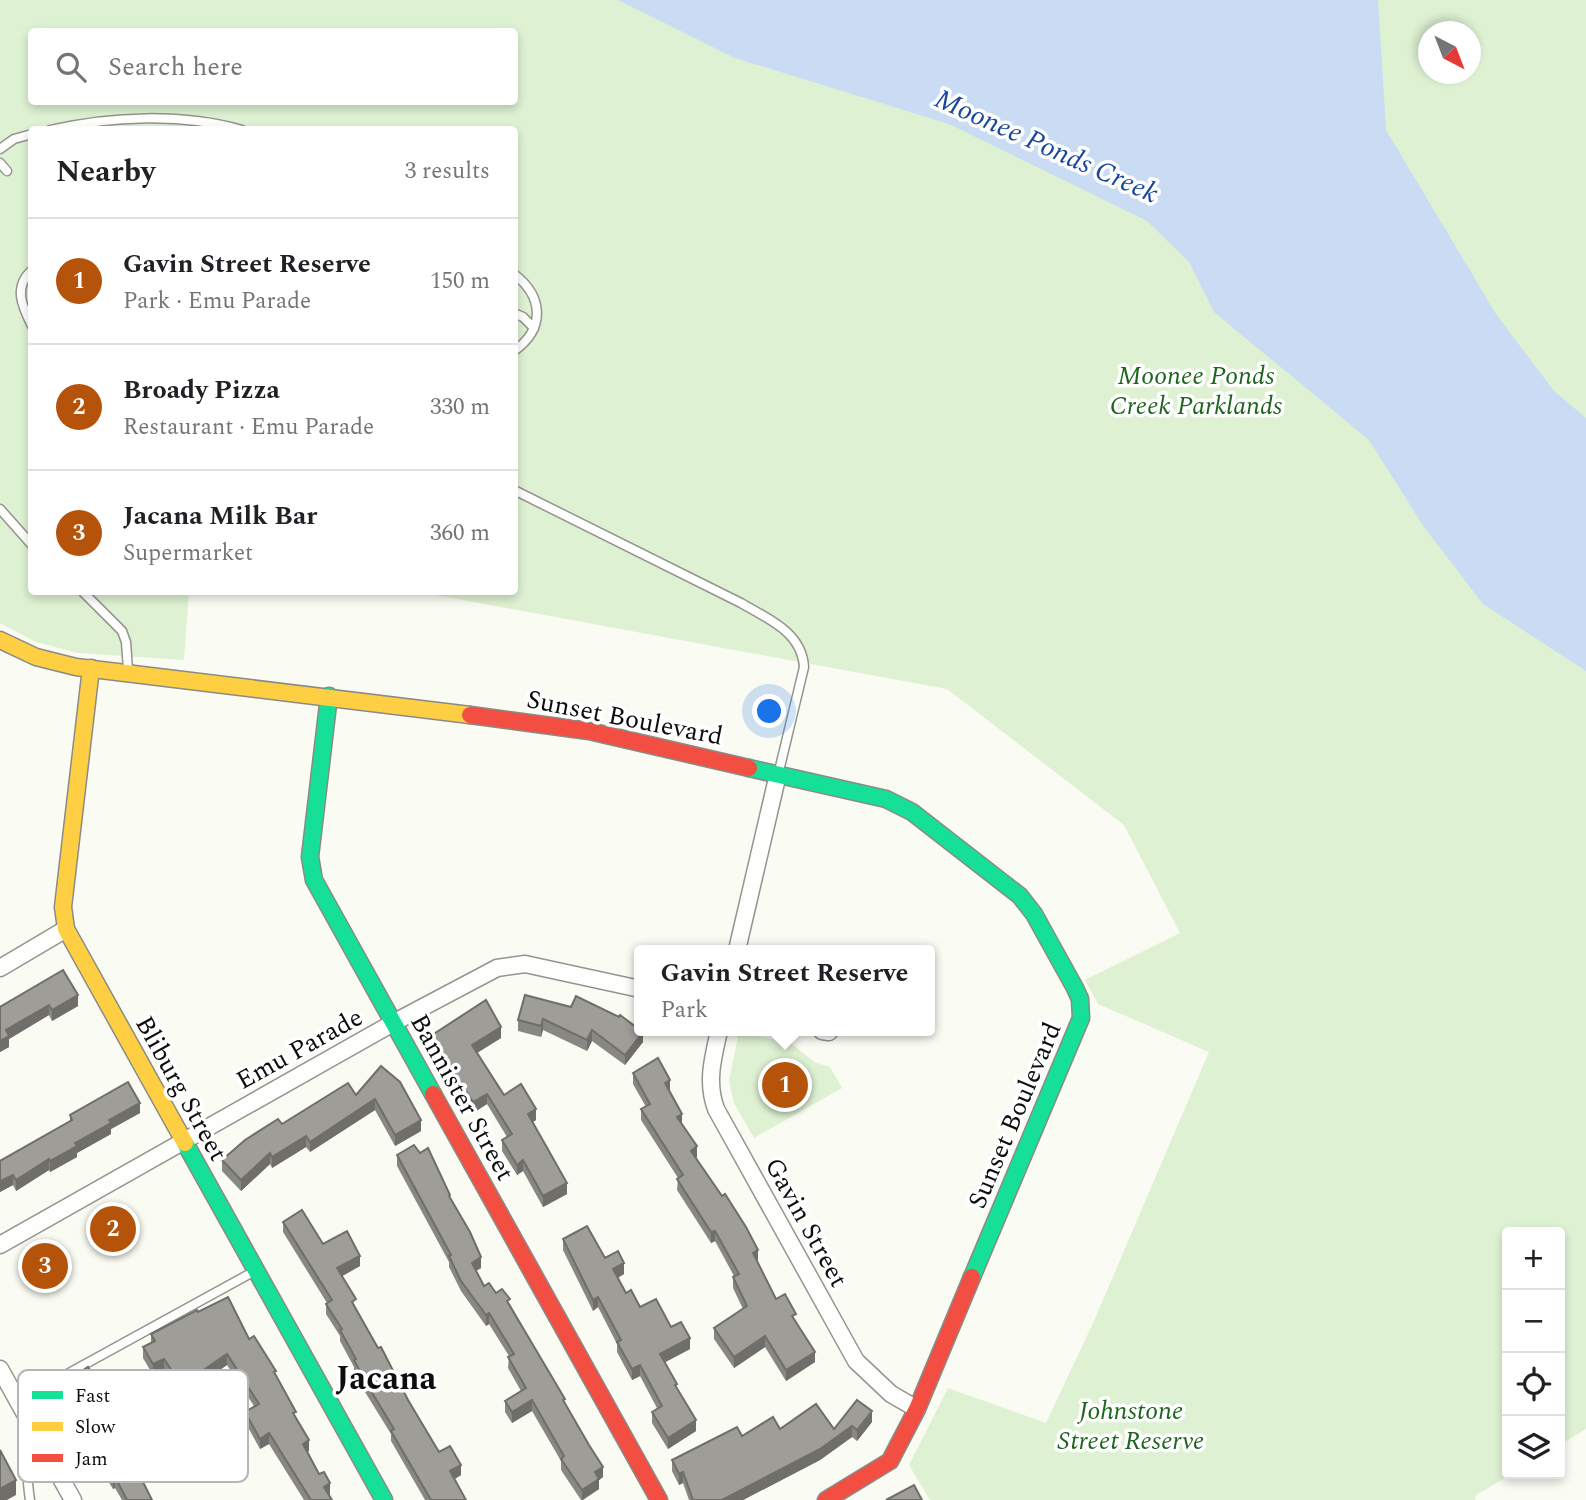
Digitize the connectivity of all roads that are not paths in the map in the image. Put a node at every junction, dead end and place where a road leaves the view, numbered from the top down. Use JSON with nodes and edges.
{"nodes":[{"id":1,"x":104,"y":126,"type":"edge"},
{"id":2,"x":228,"y":126,"type":"edge"},
{"id":3,"x":28,"y":135,"type":"edge"},
{"id":4,"x":0,"y":149,"type":"edge"},
{"id":5,"x":0,"y":163,"type":"edge"},
{"id":6,"x":7,"y":170,"type":"dead end"},
{"id":7,"x":28,"y":274,"type":"edge"},
{"id":8,"x":518,"y":279,"type":"edge"},
{"id":9,"x":518,"y":315,"type":"edge"},
{"id":10,"x":28,"y":317,"type":"edge"},
{"id":11,"x":534,"y":328,"type":"junction"},
{"id":12,"x":518,"y":348,"type":"edge"},
{"id":13,"x":518,"y":492,"type":"edge"},
{"id":14,"x":0,"y":509,"type":"edge"},
{"id":15,"x":28,"y":540,"type":"edge"},
{"id":16,"x":86,"y":595,"type":"edge"},
{"id":17,"x":0,"y":640,"type":"edge"},
{"id":18,"x":91,"y":668,"type":"junction"},
{"id":19,"x":128,"y":673,"type":"junction"},
{"id":20,"x":329,"y":696,"type":"junction"},
{"id":21,"x":778,"y":774,"type":"junction"},
{"id":22,"x":66,"y":929,"type":"junction"},
{"id":23,"x":738,"y":945,"type":"edge"},
{"id":24,"x":0,"y":968,"type":"edge"},
{"id":25,"x":634,"y":988,"type":"edge"},
{"id":26,"x":393,"y":1023,"type":"junction"},
{"id":27,"x":718,"y":1036,"type":"edge"},
{"id":28,"x":184,"y":1141,"type":"junction"},
{"id":29,"x":0,"y":1244,"type":"edge"},
{"id":30,"x":256,"y":1271,"type":"junction"},
{"id":31,"x":0,"y":1369,"type":"edge"},
{"id":32,"x":75,"y":1370,"type":"edge"},
{"id":33,"x":18,"y":1401,"type":"edge"},
{"id":34,"x":916,"y":1409,"type":"junction"},
{"id":35,"x":28,"y":1482,"type":"edge"},
{"id":36,"x":63,"y":1482,"type":"edge"},
{"id":37,"x":30,"y":1500,"type":"edge"},
{"id":38,"x":73,"y":1500,"type":"edge"},
{"id":39,"x":384,"y":1500,"type":"edge"},
{"id":40,"x":659,"y":1500,"type":"edge"},
{"id":41,"x":826,"y":1500,"type":"edge"}],
"edges":[{"from":1,"to":2,"type":"lane"},
{"from":3,"to":4,"type":"lane"},
{"from":5,"to":6,"type":"lane"},
{"from":7,"to":10,"type":"lane"},
{"from":8,"to":11,"type":"lane"},
{"from":9,"to":11,"type":"lane"},
{"from":11,"to":12,"type":"lane"},
{"from":13,"to":21,"type":"lane"},
{"from":14,"to":15,"type":"lane"},
{"from":16,"to":19,"type":"lane"},
{"from":17,"to":18,"type":"street","name":"Sunset Boulevard"},
{"from":18,"to":19,"type":"street","name":"Sunset Boulevard"},
{"from":18,"to":22,"type":"street","name":"Bliburg Street"},
{"from":19,"to":20,"type":"street","name":"Sunset Boulevard"},
{"from":20,"to":21,"type":"street","name":"Sunset Boulevard"},
{"from":20,"to":26,"type":"street","name":"Bannister Street"},
{"from":21,"to":23,"type":"street"},
{"from":21,"to":34,"type":"street","name":"Sunset Boulevard"},
{"from":22,"to":24,"type":"street"},
{"from":22,"to":28,"type":"street","name":"Bliburg Street"},
{"from":25,"to":26,"type":"street","name":"Emu Parade"},
{"from":26,"to":28,"type":"street","name":"Emu Parade"},
{"from":26,"to":40,"type":"street","name":"Bannister Street"},
{"from":27,"to":34,"type":"street","name":"Gavin Street"},
{"from":28,"to":29,"type":"street","name":"Emu Parade"},
{"from":28,"to":30,"type":"street","name":"Bliburg Street"},
{"from":30,"to":32,"type":"lane"},
{"from":30,"to":39,"type":"street","name":"Bliburg Street"},
{"from":31,"to":33,"type":"street"},
{"from":34,"to":41,"type":"street","name":"Sunset Boulevard"},
{"from":35,"to":37,"type":"lane"},
{"from":36,"to":38,"type":"street"}]}
